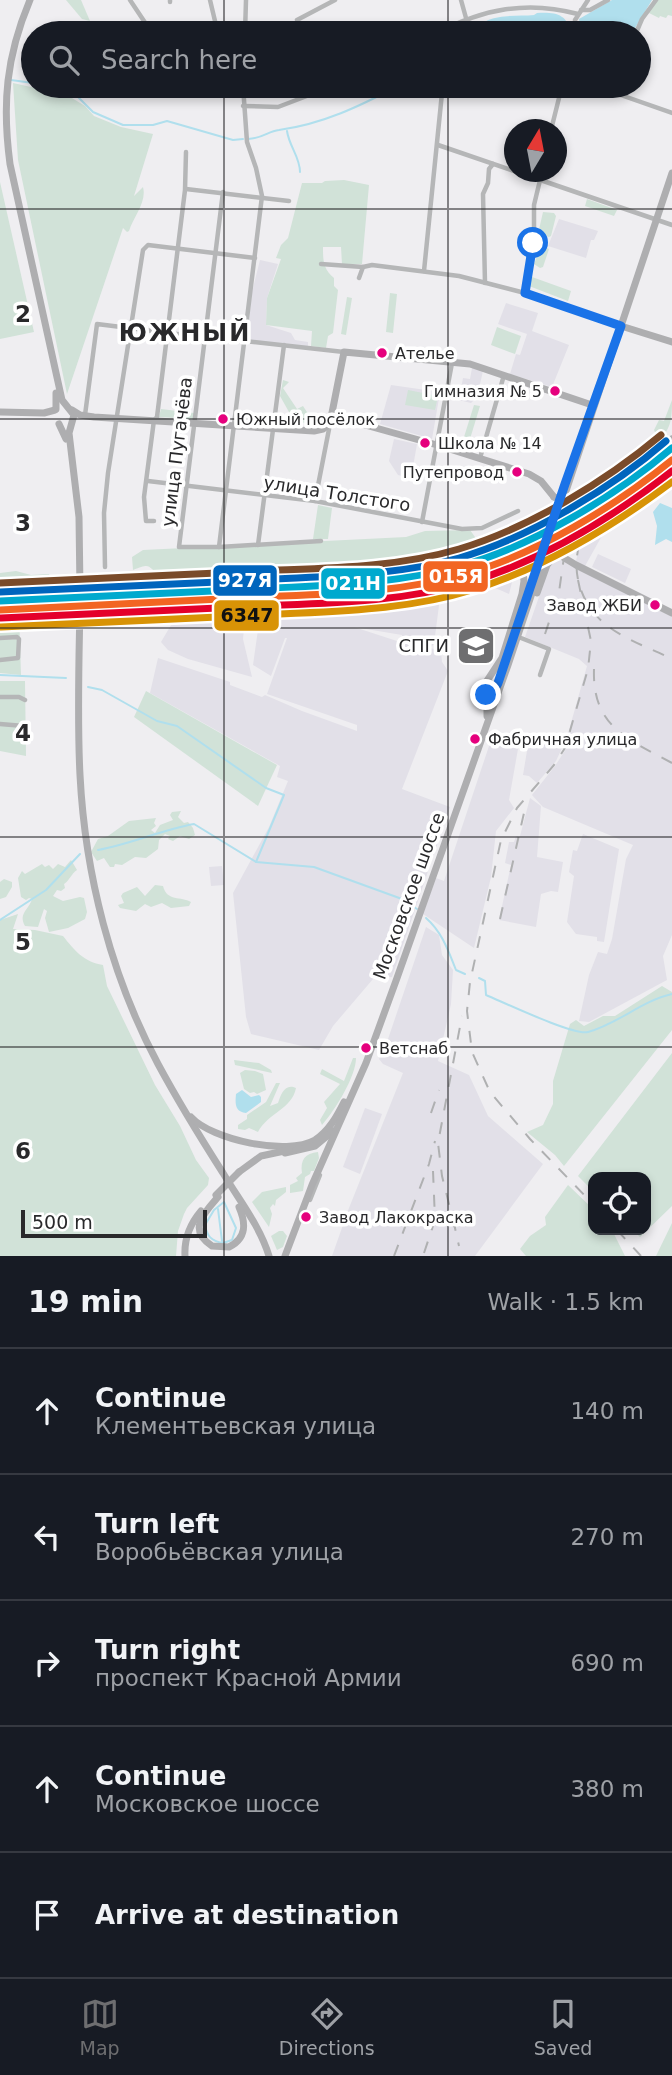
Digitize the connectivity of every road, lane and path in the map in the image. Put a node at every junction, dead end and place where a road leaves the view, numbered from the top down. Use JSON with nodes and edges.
{"nodes":[{"id":1,"x":28,"y":0,"type":"edge"},
{"id":2,"x":130,"y":0,"type":"edge"},
{"id":3,"x":210,"y":0,"type":"edge"},
{"id":4,"x":246,"y":0,"type":"edge"},
{"id":5,"x":335,"y":0,"type":"edge"},
{"id":6,"x":461,"y":0,"type":"edge"},
{"id":7,"x":608,"y":0,"type":"edge"},
{"id":8,"x":656,"y":0,"type":"edge"},
{"id":9,"x":532,"y":1,"type":"edge"},
{"id":10,"x":587,"y":1,"type":"edge"},
{"id":11,"x":579,"y":12,"type":"junction"},
{"id":12,"x":466,"y":18,"type":"junction"},
{"id":13,"x":297,"y":20,"type":"dead end"},
{"id":14,"x":144,"y":21,"type":"edge"},
{"id":15,"x":215,"y":21,"type":"dead end"},
{"id":16,"x":245,"y":21,"type":"edge"},
{"id":17,"x":460,"y":21,"type":"edge"},
{"id":18,"x":576,"y":21,"type":"edge"},
{"id":19,"x":641,"y":21,"type":"edge"},
{"id":20,"x":4,"y":92,"type":"junction"},
{"id":21,"x":243,"y":98,"type":"edge"},
{"id":22,"x":302,"y":98,"type":"edge"},
{"id":23,"x":442,"y":98,"type":"edge"},
{"id":24,"x":559,"y":98,"type":"edge"},
{"id":25,"x":629,"y":98,"type":"edge"},
{"id":26,"x":243,"y":106,"type":"junction"},
{"id":27,"x":672,"y":113,"type":"edge"},
{"id":28,"x":554,"y":119,"type":"edge"},
{"id":29,"x":438,"y":145,"type":"junction"},
{"id":30,"x":186,"y":152,"type":"dead end"},
{"id":31,"x":493,"y":164,"type":"junction"},
{"id":32,"x":504,"y":167,"type":"edge"},
{"id":33,"x":672,"y":173,"type":"edge"},
{"id":34,"x":539,"y":182,"type":"edge"},
{"id":35,"x":549,"y":182,"type":"edge"},
{"id":36,"x":186,"y":189,"type":"junction"},
{"id":37,"x":223,"y":192,"type":"junction"},
{"id":38,"x":262,"y":197,"type":"junction"},
{"id":39,"x":289,"y":201,"type":"dead end"},
{"id":40,"x":657,"y":220,"type":"junction"},
{"id":41,"x":672,"y":225,"type":"edge"},
{"id":42,"x":177,"y":249,"type":"junction"},
{"id":43,"x":216,"y":254,"type":"junction"},
{"id":44,"x":255,"y":258,"type":"junction"},
{"id":45,"x":321,"y":264,"type":"dead end"},
{"id":46,"x":363,"y":267,"type":"junction"},
{"id":47,"x":424,"y":271,"type":"junction"},
{"id":48,"x":359,"y":278,"type":"dead end"},
{"id":49,"x":485,"y":283,"type":"junction"},
{"id":50,"x":525,"y":293,"type":"junction"},
{"id":51,"x":621,"y":326,"type":"junction"},
{"id":52,"x":131,"y":327,"type":"junction"},
{"id":53,"x":167,"y":332,"type":"junction"},
{"id":54,"x":206,"y":337,"type":"junction"},
{"id":55,"x":227,"y":338,"type":"dead end"},
{"id":56,"x":244,"y":341,"type":"junction"},
{"id":57,"x":672,"y":342,"type":"edge"},
{"id":58,"x":284,"y":345,"type":"junction"},
{"id":59,"x":344,"y":352,"type":"junction"},
{"id":60,"x":452,"y":363,"type":"junction"},
{"id":61,"x":504,"y":375,"type":"junction"},
{"id":62,"x":592,"y":405,"type":"junction"},
{"id":63,"x":70,"y":408,"type":"junction"},
{"id":64,"x":0,"y":412,"type":"edge"},
{"id":65,"x":56,"y":415,"type":"junction"},
{"id":66,"x":85,"y":416,"type":"junction"},
{"id":67,"x":94,"y":416,"type":"junction"},
{"id":68,"x":115,"y":418,"type":"junction"},
{"id":69,"x":154,"y":420,"type":"junction"},
{"id":70,"x":71,"y":422,"type":"junction"},
{"id":71,"x":195,"y":422,"type":"junction"},
{"id":72,"x":330,"y":423,"type":"junction"},
{"id":73,"x":235,"y":424,"type":"junction"},
{"id":74,"x":273,"y":428,"type":"junction"},
{"id":75,"x":672,"y":439,"type":"edge"},
{"id":76,"x":437,"y":444,"type":"junction"},
{"id":77,"x":478,"y":457,"type":"junction"},
{"id":78,"x":148,"y":481,"type":"junction"},
{"id":79,"x":187,"y":486,"type":"junction"},
{"id":80,"x":226,"y":491,"type":"junction"},
{"id":81,"x":265,"y":495,"type":"junction"},
{"id":82,"x":316,"y":502,"type":"junction"},
{"id":83,"x":518,"y":512,"type":"dead end"},
{"id":84,"x":154,"y":521,"type":"dead end"},
{"id":85,"x":422,"y":522,"type":"junction"},
{"id":86,"x":321,"y":541,"type":"dead end"},
{"id":87,"x":258,"y":545,"type":"junction"},
{"id":88,"x":219,"y":547,"type":"junction"},
{"id":89,"x":562,"y":556,"type":"junction"},
{"id":90,"x":105,"y":568,"type":"dead end"},
{"id":91,"x":538,"y":568,"type":"junction"},
{"id":92,"x":672,"y":612,"type":"edge"},
{"id":93,"x":0,"y":616,"type":"edge"},
{"id":94,"x":7,"y":616,"type":"dead end"},
{"id":95,"x":0,"y":638,"type":"edge"},
{"id":96,"x":521,"y":638,"type":"junction"},
{"id":97,"x":0,"y":660,"type":"edge"},
{"id":98,"x":508,"y":665,"type":"junction"},
{"id":99,"x":540,"y":675,"type":"dead end"},
{"id":100,"x":498,"y":683,"type":"junction"},
{"id":101,"x":481,"y":690,"type":"junction"},
{"id":102,"x":0,"y":697,"type":"edge"},
{"id":103,"x":495,"y":697,"type":"junction"},
{"id":104,"x":25,"y":700,"type":"dead end"},
{"id":105,"x":486,"y":719,"type":"junction"},
{"id":106,"x":0,"y":724,"type":"edge"},
{"id":107,"x":24,"y":726,"type":"dead end"},
{"id":108,"x":477,"y":752,"type":"junction"},
{"id":109,"x":370,"y":1049,"type":"junction"},
{"id":110,"x":349,"y":1092,"type":"junction"},
{"id":111,"x":174,"y":1094,"type":"junction"},
{"id":112,"x":342,"y":1115,"type":"junction"},
{"id":113,"x":217,"y":1196,"type":"junction"},
{"id":114,"x":239,"y":1207,"type":"junction"},
{"id":115,"x":185,"y":1256,"type":"edge"},
{"id":116,"x":267,"y":1256,"type":"edge"},
{"id":117,"x":287,"y":1256,"type":"edge"}],
"edges":[{"from":1,"to":20,"type":"main road"},
{"from":2,"to":14,"type":"street"},
{"from":3,"to":15,"type":"street"},
{"from":4,"to":16,"type":"street"},
{"from":5,"to":13,"type":"street"},
{"from":6,"to":12,"type":"street"},
{"from":7,"to":11,"type":"street"},
{"from":8,"to":19,"type":"street"},
{"from":9,"to":11,"type":"street"},
{"from":9,"to":12,"type":"street"},
{"from":10,"to":11,"type":"street"},
{"from":11,"to":18,"type":"street"},
{"from":12,"to":17,"type":"street"},
{"from":20,"to":63,"type":"main road"},
{"from":20,"to":65,"type":"main road"},
{"from":21,"to":26,"type":"street"},
{"from":22,"to":26,"type":"street"},
{"from":23,"to":29,"type":"street"},
{"from":24,"to":28,"type":"street"},
{"from":25,"to":27,"type":"street"},
{"from":26,"to":38,"type":"street"},
{"from":29,"to":31,"type":"street"},
{"from":29,"to":47,"type":"street"},
{"from":30,"to":36,"type":"street"},
{"from":31,"to":32,"type":"street"},
{"from":31,"to":49,"type":"street"},
{"from":33,"to":40,"type":"main road"},
{"from":34,"to":50,"type":"street"},
{"from":35,"to":40,"type":"street"},
{"from":36,"to":37,"type":"street"},
{"from":36,"to":42,"type":"street"},
{"from":37,"to":38,"type":"street"},
{"from":37,"to":43,"type":"street","name":"улица Пугачёва"},
{"from":38,"to":39,"type":"street"},
{"from":38,"to":44,"type":"street"},
{"from":40,"to":41,"type":"street"},
{"from":40,"to":51,"type":"main road"},
{"from":42,"to":43,"type":"street"},
{"from":42,"to":52,"type":"street"},
{"from":42,"to":53,"type":"street"},
{"from":43,"to":44,"type":"street"},
{"from":43,"to":54,"type":"street","name":"улица Пугачёва"},
{"from":44,"to":56,"type":"street"},
{"from":45,"to":46,"type":"street"},
{"from":46,"to":47,"type":"street"},
{"from":46,"to":48,"type":"street"},
{"from":47,"to":49,"type":"street"},
{"from":49,"to":50,"type":"street"},
{"from":50,"to":51,"type":"street"},
{"from":51,"to":57,"type":"main road"},
{"from":51,"to":62,"type":"main road"},
{"from":51,"to":91,"type":"main road"},
{"from":52,"to":53,"type":"street"},
{"from":52,"to":66,"type":"street"},
{"from":52,"to":68,"type":"street"},
{"from":53,"to":54,"type":"street"},
{"from":53,"to":69,"type":"street"},
{"from":54,"to":55,"type":"street"},
{"from":54,"to":71,"type":"street","name":"улица Пугачёва"},
{"from":56,"to":58,"type":"street"},
{"from":56,"to":73,"type":"street"},
{"from":58,"to":59,"type":"street"},
{"from":58,"to":74,"type":"street"},
{"from":59,"to":60,"type":"main road"},
{"from":59,"to":72,"type":"main road"},
{"from":60,"to":61,"type":"main road"},
{"from":60,"to":76,"type":"street"},
{"from":61,"to":62,"type":"main road"},
{"from":61,"to":77,"type":"street"},
{"from":62,"to":91,"type":"main road"},
{"from":63,"to":65,"type":"main road"},
{"from":63,"to":66,"type":"main road"},
{"from":63,"to":70,"type":"main road"},
{"from":64,"to":65,"type":"main road"},
{"from":65,"to":70,"type":"main road"},
{"from":65,"to":70,"type":"main road"},
{"from":66,"to":67,"type":"main road"},
{"from":67,"to":68,"type":"main road"},
{"from":67,"to":70,"type":"main road"},
{"from":68,"to":69,"type":"main road"},
{"from":68,"to":90,"type":"street"},
{"from":69,"to":71,"type":"main road"},
{"from":69,"to":78,"type":"street"},
{"from":71,"to":73,"type":"main road"},
{"from":71,"to":79,"type":"street","name":"улица Пугачёва"},
{"from":72,"to":74,"type":"main road"},
{"from":72,"to":76,"type":"main road"},
{"from":72,"to":82,"type":"street"},
{"from":73,"to":74,"type":"main road"},
{"from":73,"to":80,"type":"street"},
{"from":74,"to":81,"type":"street"},
{"from":75,"to":77,"type":"main road","bridge":true},
{"from":76,"to":77,"type":"main road"},
{"from":76,"to":85,"type":"street"},
{"from":78,"to":79,"type":"street","name":"улица Толстого"},
{"from":78,"to":84,"type":"street"},
{"from":79,"to":80,"type":"street","name":"улица Толстого"},
{"from":79,"to":88,"type":"street","name":"улица Пугачёва"},
{"from":80,"to":81,"type":"street","name":"улица Толстого"},
{"from":80,"to":88,"type":"street"},
{"from":81,"to":82,"type":"street","name":"улица Толстого"},
{"from":81,"to":87,"type":"street"},
{"from":82,"to":85,"type":"street","name":"улица Толстого"},
{"from":83,"to":85,"type":"street","name":"улица Толстого"},
{"from":86,"to":87,"type":"street"},
{"from":87,"to":88,"type":"street"},
{"from":89,"to":92,"type":"main road"},
{"from":89,"to":96,"type":"main road"},
{"from":89,"to":101,"type":"main road","bridge":true},
{"from":91,"to":98,"type":"main road","name":"Московское шоссе"},
{"from":91,"to":100,"type":"main road","name":"Московское шоссе"},
{"from":93,"to":94,"type":"street"},
{"from":95,"to":97,"type":"street"},
{"from":96,"to":98,"type":"main road"},
{"from":96,"to":99,"type":"street"},
{"from":98,"to":103,"type":"main road","name":"Московское шоссе"},
{"from":100,"to":101,"type":"main road"},
{"from":100,"to":103,"type":"main road","name":"Московское шоссе"},
{"from":101,"to":103,"type":"main road"},
{"from":101,"to":105,"type":"main road"},
{"from":102,"to":104,"type":"street"},
{"from":103,"to":105,"type":"main road","name":"Московское шоссе"},
{"from":103,"to":108,"type":"main road","name":"Московское шоссе"},
{"from":105,"to":108,"type":"main road","name":"Московское шоссе"},
{"from":106,"to":107,"type":"street"},
{"from":108,"to":109,"type":"main road","name":"Московское шоссе"},
{"from":109,"to":110,"type":"main road","name":"Московское шоссе"},
{"from":109,"to":112,"type":"main road","name":"Московское шоссе"},
{"from":110,"to":111,"type":"main road"},
{"from":110,"to":112,"type":"main road","name":"Московское шоссе"},
{"from":111,"to":114,"type":"main road"},
{"from":111,"to":116,"type":"main road"},
{"from":112,"to":113,"type":"main road","name":"Московское шоссе","bridge":true},
{"from":112,"to":117,"type":"main road"},
{"from":112,"to":117,"type":"street"},
{"from":113,"to":114,"type":"main road"},
{"from":113,"to":115,"type":"main road","name":"Московское шоссе"},
{"from":114,"to":116,"type":"main road"}]}
